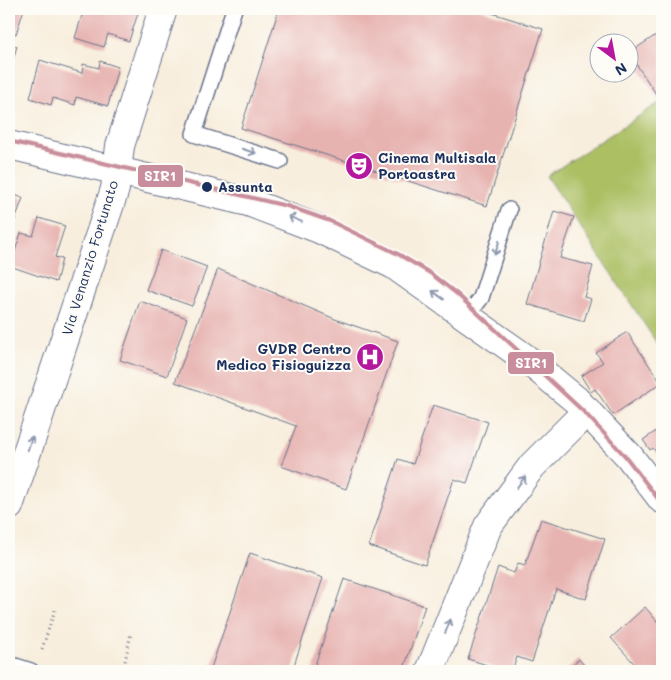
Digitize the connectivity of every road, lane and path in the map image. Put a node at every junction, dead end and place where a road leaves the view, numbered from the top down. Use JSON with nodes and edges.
{"nodes":[{"id":1,"x":163,"y":9,"type":"edge"},
{"id":2,"x":234,"y":9,"type":"edge"},
{"id":3,"x":9,"y":145,"type":"edge"},
{"id":4,"x":280,"y":161,"type":"dead end"},
{"id":5,"x":117,"y":171,"type":"junction"},
{"id":6,"x":510,"y":210,"type":"dead end"},
{"id":7,"x":467,"y":316,"type":"junction"},
{"id":8,"x":587,"y":411,"type":"junction"},
{"id":9,"x":662,"y":499,"type":"edge"},
{"id":10,"x":9,"y":506,"type":"edge"},
{"id":11,"x":56,"y":607,"type":"dead end"},
{"id":12,"x":131,"y":633,"type":"dead end"},
{"id":13,"x":40,"y":655,"type":"dead end"},
{"id":14,"x":9,"y":664,"type":"edge"},
{"id":15,"x":31,"y":671,"type":"edge"},
{"id":16,"x":123,"y":671,"type":"edge"},
{"id":17,"x":430,"y":671,"type":"edge"}],
"edges":[{"from":1,"to":5,"type":"street","name":"Via Venanzio Fortunato"},
{"from":2,"to":4,"type":"lane","one_way":true},
{"from":3,"to":5,"type":"street"},
{"from":7,"to":5,"type":"street","one_way":true},
{"from":10,"to":5,"type":"street","name":"Via Venanzio Fortunato","one_way":true},
{"from":6,"to":7,"type":"lane","one_way":true},
{"from":7,"to":8,"type":"street"},
{"from":8,"to":9,"type":"street"},
{"from":17,"to":8,"type":"street","one_way":true},
{"from":11,"to":13,"type":"path"},
{"from":12,"to":16,"type":"path"},
{"from":14,"to":15,"type":"lane"}]}
